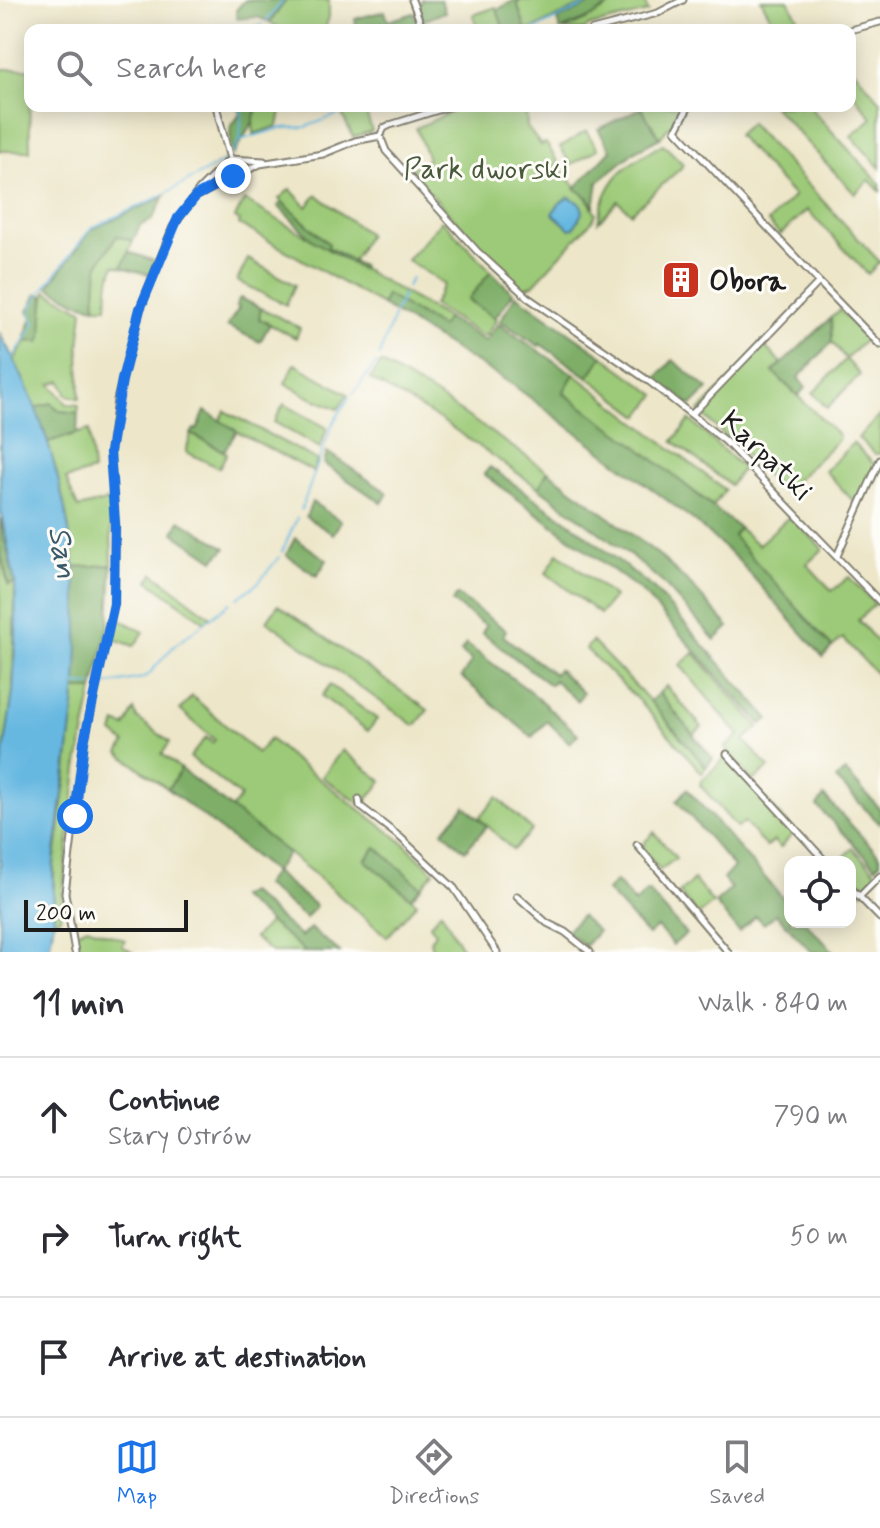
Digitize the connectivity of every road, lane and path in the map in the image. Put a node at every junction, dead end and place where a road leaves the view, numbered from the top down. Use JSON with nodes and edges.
{"nodes":[{"id":1,"x":683,"y":0,"type":"edge"},
{"id":2,"x":414,"y":1,"type":"edge"},
{"id":3,"x":880,"y":22,"type":"edge"},
{"id":4,"x":421,"y":24,"type":"edge"},
{"id":5,"x":615,"y":24,"type":"edge"},
{"id":6,"x":856,"y":28,"type":"edge"},
{"id":7,"x":218,"y":112,"type":"edge"},
{"id":8,"x":432,"y":112,"type":"edge"},
{"id":9,"x":686,"y":112,"type":"edge"},
{"id":10,"x":380,"y":136,"type":"junction"},
{"id":11,"x":230,"y":159,"type":"junction"},
{"id":12,"x":269,"y":162,"type":"junction"},
{"id":13,"x":196,"y":196,"type":"junction"},
{"id":14,"x":819,"y":282,"type":"junction"},
{"id":15,"x":880,"y":345,"type":"edge"},
{"id":16,"x":692,"y":414,"type":"junction"},
{"id":17,"x":880,"y":460,"type":"edge"},
{"id":18,"x":837,"y":556,"type":"junction"},
{"id":19,"x":880,"y":602,"type":"edge"},
{"id":20,"x":727,"y":754,"type":"dead end"},
{"id":21,"x":359,"y":799,"type":"dead end"},
{"id":22,"x":637,"y":845,"type":"dead end"},
{"id":23,"x":820,"y":856,"type":"edge"},
{"id":24,"x":880,"y":876,"type":"edge"},
{"id":25,"x":856,"y":892,"type":"edge"},
{"id":26,"x":517,"y":896,"type":"dead end"},
{"id":27,"x":860,"y":896,"type":"junction"},
{"id":28,"x":880,"y":918,"type":"edge"},
{"id":29,"x":75,"y":952,"type":"edge"},
{"id":30,"x":497,"y":952,"type":"edge"},
{"id":31,"x":590,"y":952,"type":"edge"},
{"id":32,"x":728,"y":952,"type":"edge"}],
"edges":[{"from":1,"to":5,"type":"street"},
{"from":2,"to":4,"type":"street"},
{"from":3,"to":6,"type":"street"},
{"from":7,"to":11,"type":"street"},
{"from":8,"to":10,"type":"street"},
{"from":9,"to":14,"type":"street"},
{"from":10,"to":12,"type":"street"},
{"from":10,"to":16,"type":"street"},
{"from":11,"to":12,"type":"street"},
{"from":11,"to":13,"type":"street"},
{"from":12,"to":13,"type":"street"},
{"from":13,"to":29,"type":"street"},
{"from":14,"to":15,"type":"street"},
{"from":14,"to":16,"type":"street","name":"Karpatki"},
{"from":16,"to":18,"type":"street","name":"Karpatki"},
{"from":17,"to":18,"type":"street"},
{"from":18,"to":19,"type":"street","name":"Karpatki"},
{"from":20,"to":23,"type":"street"},
{"from":21,"to":30,"type":"street"},
{"from":22,"to":32,"type":"street"},
{"from":24,"to":27,"type":"street"},
{"from":25,"to":27,"type":"street"},
{"from":26,"to":31,"type":"street"},
{"from":27,"to":28,"type":"street"}]}
